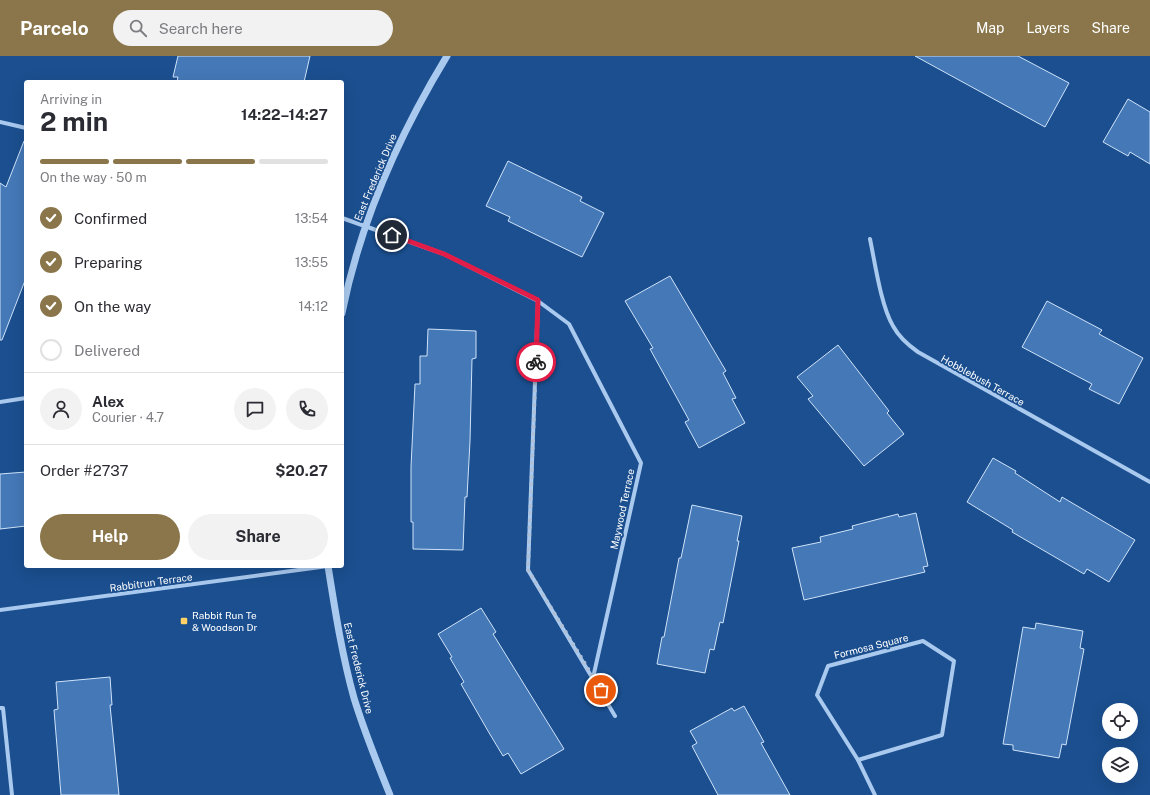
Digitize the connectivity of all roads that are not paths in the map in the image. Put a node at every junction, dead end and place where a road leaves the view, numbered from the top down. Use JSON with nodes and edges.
{"nodes":[{"id":1,"x":446,"y":56,"type":"edge"},
{"id":2,"x":0,"y":122,"type":"edge"},
{"id":3,"x":24,"y":128,"type":"edge"},
{"id":4,"x":344,"y":219,"type":"edge"},
{"id":5,"x":365,"y":225,"type":"junction"},
{"id":6,"x":870,"y":239,"type":"dead end"},
{"id":7,"x":538,"y":300,"type":"junction"},
{"id":8,"x":344,"y":305,"type":"edge"},
{"id":9,"x":24,"y":398,"type":"edge"},
{"id":10,"x":0,"y":402,"type":"edge"},
{"id":11,"x":1150,"y":482,"type":"edge"},
{"id":12,"x":313,"y":568,"type":"edge"},
{"id":13,"x":328,"y":568,"type":"edge"},
{"id":14,"x":0,"y":610,"type":"edge"},
{"id":15,"x":593,"y":678,"type":"junction"},
{"id":16,"x":0,"y":708,"type":"edge"},
{"id":17,"x":615,"y":716,"type":"dead end"},
{"id":18,"x":858,"y":760,"type":"junction"},
{"id":19,"x":12,"y":795,"type":"edge"},
{"id":20,"x":390,"y":795,"type":"edge"},
{"id":21,"x":875,"y":795,"type":"edge"}],
"edges":[{"from":1,"to":5,"type":"street","name":"East Frederick Drive"},
{"from":2,"to":3,"type":"street"},
{"from":4,"to":5,"type":"street","name":"Maywood Terrace"},
{"from":5,"to":7,"type":"street","name":"Maywood Terrace"},
{"from":5,"to":8,"type":"street","name":"East Frederick Drive"},
{"from":6,"to":11,"type":"street","name":"Hobblebush Terrace"},
{"from":7,"to":15,"type":"street"},
{"from":7,"to":15,"type":"street","name":"Maywood Terrace"},
{"from":9,"to":10,"type":"street"},
{"from":12,"to":14,"type":"street","name":"Rabbitrun Terrace"},
{"from":13,"to":20,"type":"street","name":"East Frederick Drive"},
{"from":15,"to":17,"type":"street"},
{"from":16,"to":19,"type":"street"},
{"from":18,"to":18,"type":"street","name":"Formosa Square"},
{"from":18,"to":21,"type":"street","name":"Formosa Square"}]}
